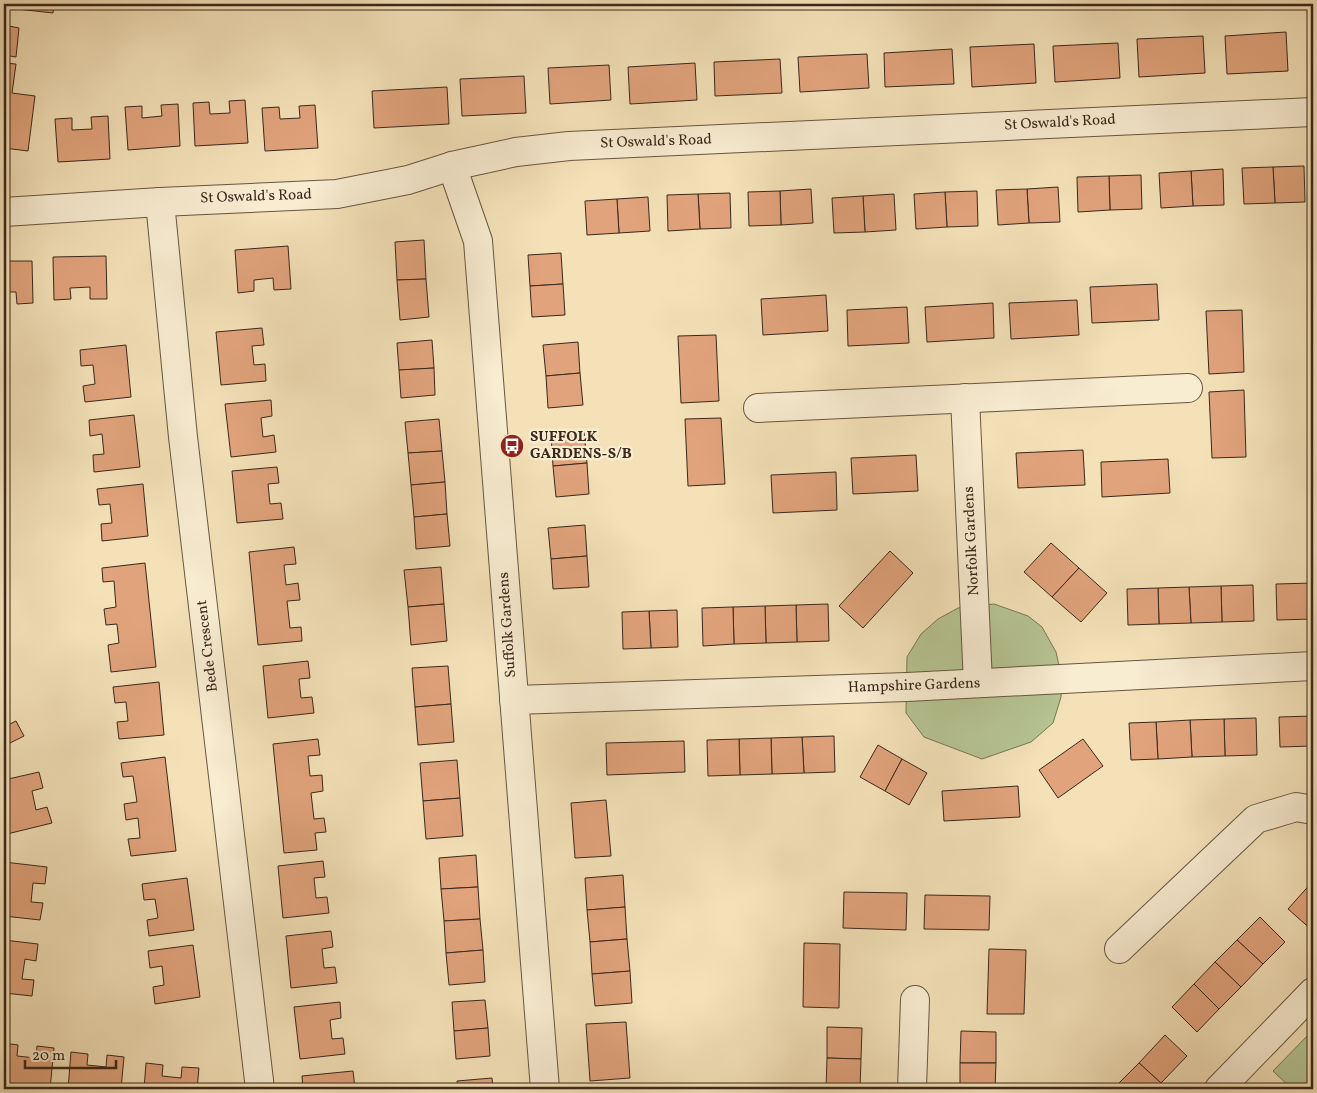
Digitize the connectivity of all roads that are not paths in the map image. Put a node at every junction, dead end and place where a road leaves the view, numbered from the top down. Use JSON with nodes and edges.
{"nodes":[{"id":1,"x":1313,"y":112,"type":"edge"},
{"id":2,"x":452,"y":166,"type":"junction"},
{"id":3,"x":160,"y":202,"type":"junction"},
{"id":4,"x":4,"y":212,"type":"edge"},
{"id":5,"x":1188,"y":388,"type":"dead end"},
{"id":6,"x":965,"y":398,"type":"junction"},
{"id":7,"x":758,"y":408,"type":"dead end"},
{"id":8,"x":1313,"y":666,"type":"edge"},
{"id":9,"x":978,"y":683,"type":"junction"},
{"id":10,"x":514,"y":700,"type":"junction"},
{"id":11,"x":1313,"y":810,"type":"edge"},
{"id":12,"x":1119,"y":949,"type":"dead end"},
{"id":13,"x":1313,"y":992,"type":"edge"},
{"id":14,"x":915,"y":1000,"type":"dead end"},
{"id":15,"x":260,"y":1089,"type":"edge"},
{"id":16,"x":545,"y":1089,"type":"edge"},
{"id":17,"x":912,"y":1089,"type":"edge"},
{"id":18,"x":1219,"y":1089,"type":"edge"}],
"edges":[{"from":1,"to":2,"type":"street","name":"St Oswald's Road"},
{"from":2,"to":3,"type":"street","name":"St Oswald's Road"},
{"from":2,"to":10,"type":"street","name":"Suffolk Gardens"},
{"from":3,"to":4,"type":"street","name":"St Oswald's Road"},
{"from":3,"to":15,"type":"street","name":"Bede Crescent"},
{"from":5,"to":6,"type":"street"},
{"from":6,"to":7,"type":"street"},
{"from":6,"to":9,"type":"street","name":"Norfolk Gardens"},
{"from":8,"to":9,"type":"street","name":"Hampshire Gardens"},
{"from":9,"to":10,"type":"street","name":"Hampshire Gardens"},
{"from":10,"to":16,"type":"street","name":"Suffolk Gardens"},
{"from":11,"to":12,"type":"street"},
{"from":13,"to":18,"type":"street"},
{"from":14,"to":17,"type":"street"}]}
